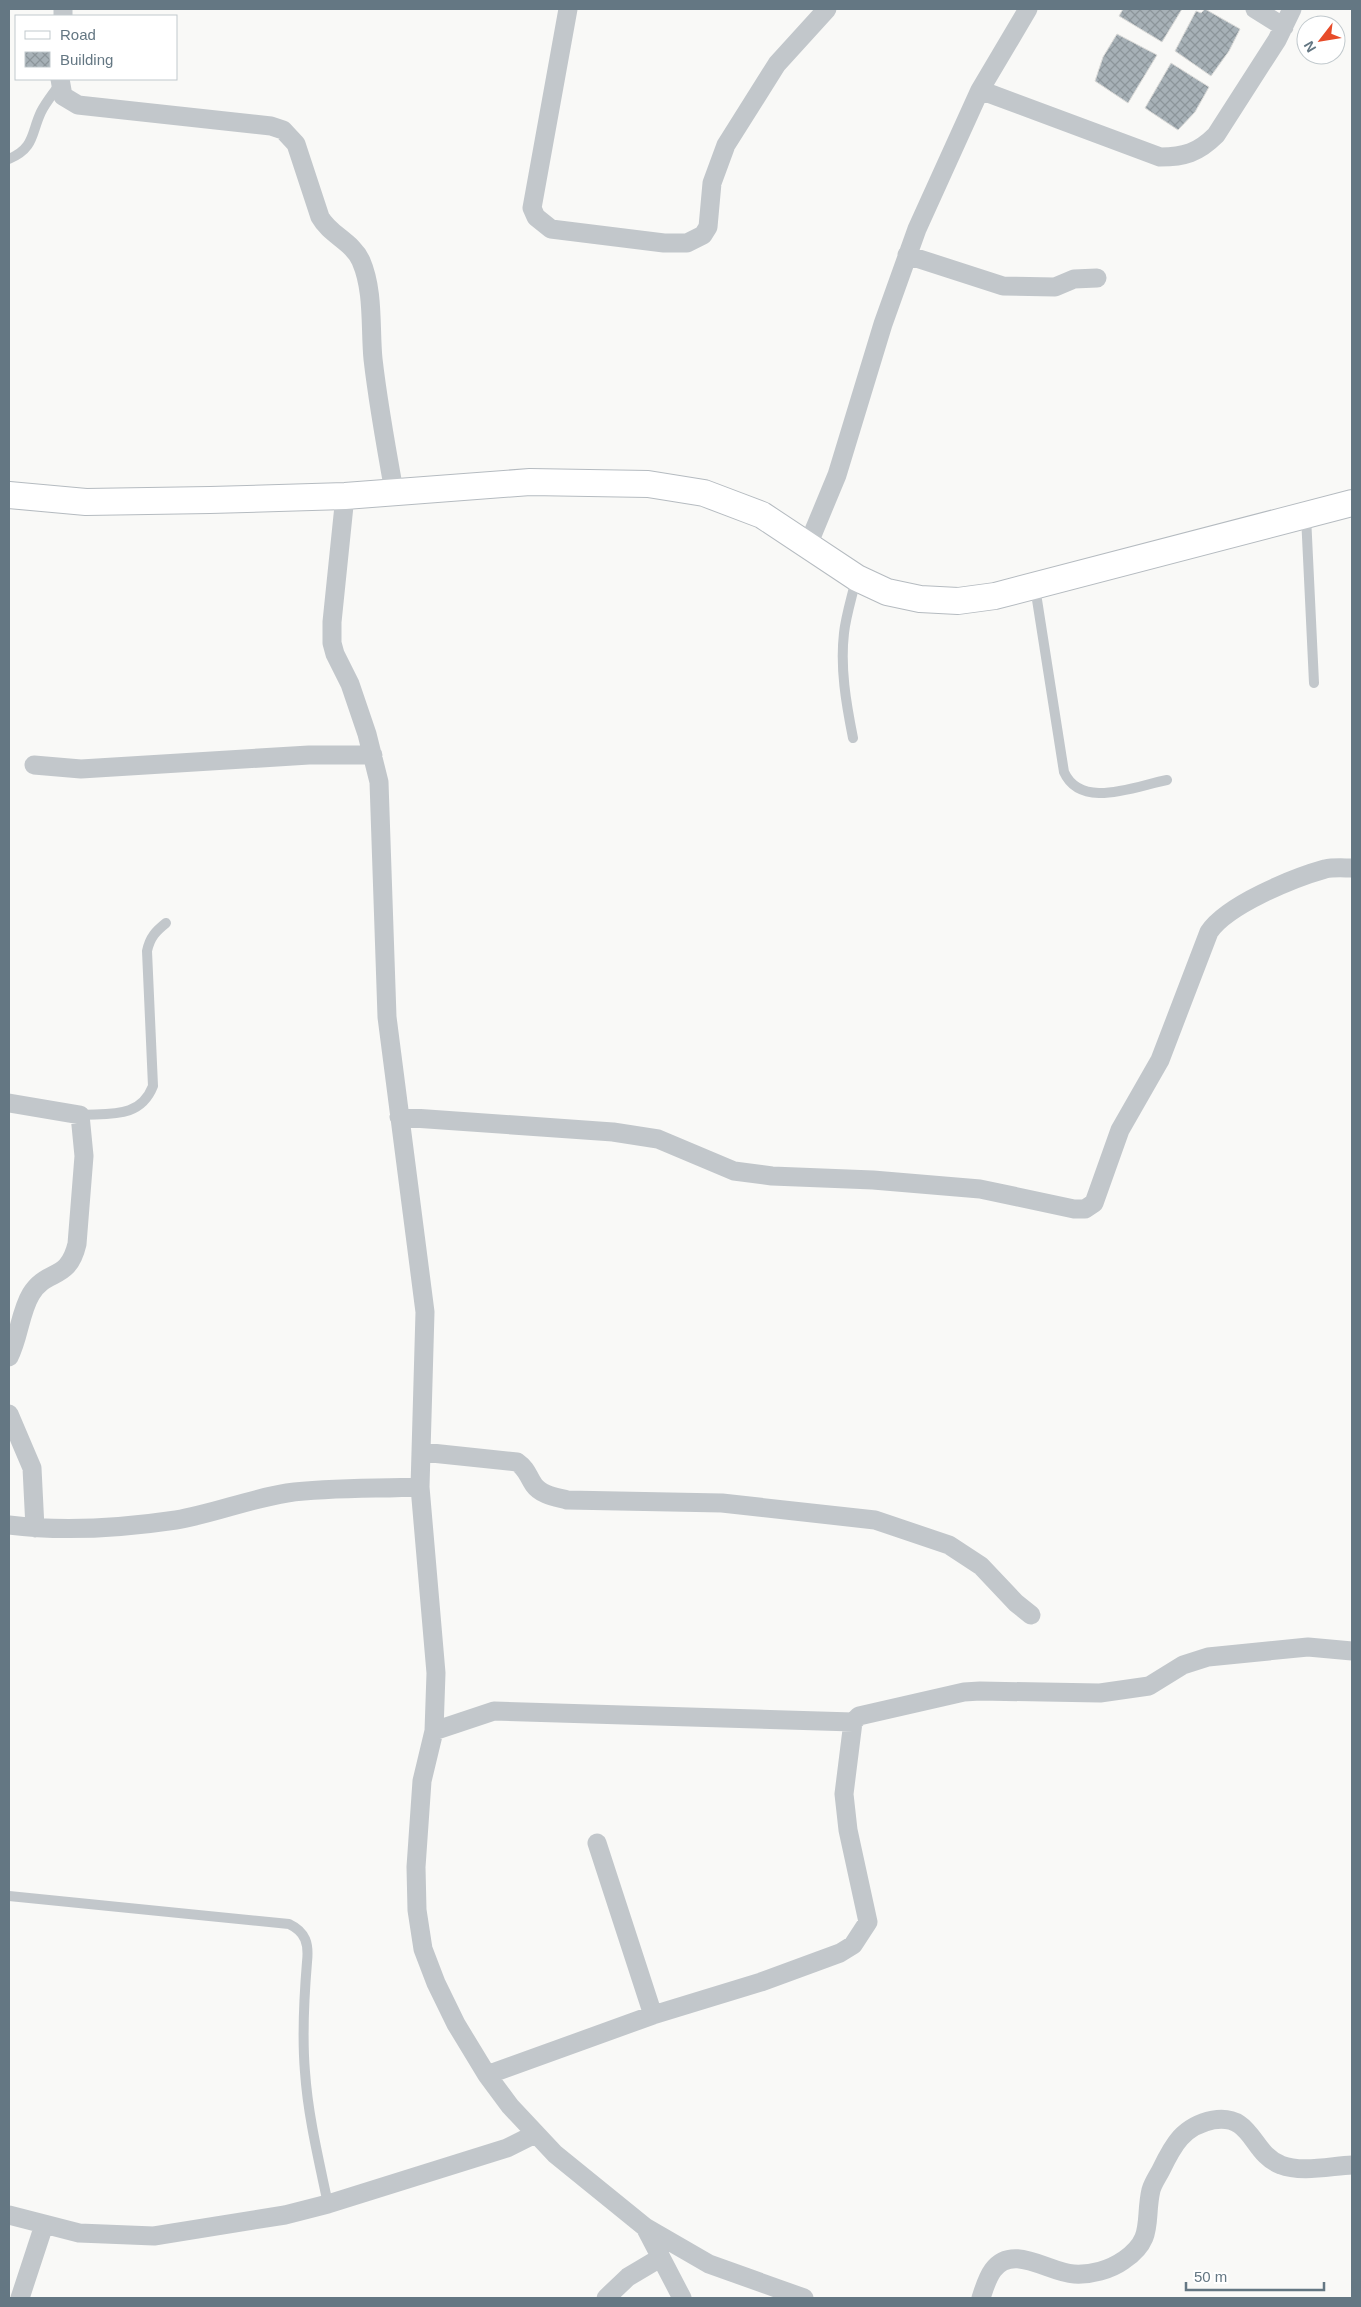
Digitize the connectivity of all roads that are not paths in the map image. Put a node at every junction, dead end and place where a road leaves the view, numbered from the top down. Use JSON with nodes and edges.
{"nodes":[{"id":1,"x":568,"y":9,"type":"edge"},
{"id":2,"x":827,"y":9,"type":"edge"},
{"id":3,"x":1028,"y":9,"type":"edge"},
{"id":4,"x":1255,"y":9,"type":"edge"},
{"id":5,"x":1292,"y":9,"type":"edge"},
{"id":6,"x":1284,"y":27,"type":"junction"},
{"id":7,"x":60,"y":82,"type":"edge"},
{"id":8,"x":980,"y":90,"type":"junction"},
{"id":9,"x":9,"y":159,"type":"edge"},
{"id":10,"x":908,"y":255,"type":"junction"},
{"id":11,"x":1097,"y":278,"type":"dead end"},
{"id":12,"x":394,"y":491,"type":"junction"},
{"id":13,"x":9,"y":495,"type":"edge"},
{"id":14,"x":345,"y":496,"type":"junction"},
{"id":15,"x":1352,"y":503,"type":"edge"},
{"id":16,"x":1306,"y":516,"type":"junction"},
{"id":17,"x":808,"y":545,"type":"junction"},
{"id":18,"x":857,"y":578,"type":"junction"},
{"id":19,"x":1035,"y":586,"type":"junction"},
{"id":20,"x":1314,"y":684,"type":"dead end"},
{"id":21,"x":853,"y":738,"type":"dead end"},
{"id":22,"x":373,"y":755,"type":"junction"},
{"id":23,"x":34,"y":765,"type":"dead end"},
{"id":24,"x":1167,"y":780,"type":"dead end"},
{"id":25,"x":1352,"y":868,"type":"edge"},
{"id":26,"x":166,"y":923,"type":"dead end"},
{"id":27,"x":9,"y":1103,"type":"edge"},
{"id":28,"x":80,"y":1115,"type":"junction"},
{"id":29,"x":398,"y":1117,"type":"junction"},
{"id":30,"x":9,"y":1357,"type":"edge"},
{"id":31,"x":9,"y":1414,"type":"edge"},
{"id":32,"x":422,"y":1452,"type":"junction"},
{"id":33,"x":420,"y":1487,"type":"junction"},
{"id":34,"x":9,"y":1524,"type":"edge"},
{"id":35,"x":35,"y":1528,"type":"junction"},
{"id":36,"x":1031,"y":1615,"type":"dead end"},
{"id":37,"x":1352,"y":1652,"type":"edge"},
{"id":38,"x":853,"y":1722,"type":"junction"},
{"id":39,"x":434,"y":1731,"type":"junction"},
{"id":40,"x":597,"y":1843,"type":"dead end"},
{"id":41,"x":9,"y":1896,"type":"edge"},
{"id":42,"x":653,"y":2015,"type":"junction"},
{"id":43,"x":487,"y":2075,"type":"junction"},
{"id":44,"x":535,"y":2134,"type":"junction"},
{"id":45,"x":1352,"y":2165,"type":"edge"},
{"id":46,"x":328,"y":2204,"type":"junction"},
{"id":47,"x":9,"y":2215,"type":"edge"},
{"id":48,"x":44,"y":2225,"type":"junction"},
{"id":49,"x":645,"y":2227,"type":"junction"},
{"id":50,"x":660,"y":2258,"type":"junction"},
{"id":51,"x":20,"y":2298,"type":"edge"},
{"id":52,"x":606,"y":2298,"type":"edge"},
{"id":53,"x":682,"y":2298,"type":"edge"},
{"id":54,"x":804,"y":2298,"type":"edge"},
{"id":55,"x":981,"y":2298,"type":"edge"}],
"edges":[{"from":1,"to":2,"type":"street"},
{"from":3,"to":8,"type":"street"},
{"from":4,"to":6,"type":"street"},
{"from":5,"to":6,"type":"street"},
{"from":6,"to":8,"type":"street"},
{"from":7,"to":9,"type":"lane"},
{"from":7,"to":12,"type":"street"},
{"from":8,"to":10,"type":"street"},
{"from":10,"to":11,"type":"street"},
{"from":10,"to":17,"type":"street"},
{"from":12,"to":14,"type":"street"},
{"from":12,"to":17,"type":"street"},
{"from":13,"to":14,"type":"street"},
{"from":14,"to":22,"type":"street"},
{"from":15,"to":16,"type":"street"},
{"from":16,"to":19,"type":"street"},
{"from":16,"to":20,"type":"lane"},
{"from":17,"to":18,"type":"street"},
{"from":18,"to":19,"type":"street"},
{"from":18,"to":21,"type":"lane"},
{"from":19,"to":24,"type":"lane"},
{"from":22,"to":23,"type":"street"},
{"from":22,"to":29,"type":"street"},
{"from":25,"to":29,"type":"street"},
{"from":26,"to":28,"type":"lane"},
{"from":27,"to":28,"type":"street"},
{"from":28,"to":30,"type":"street"},
{"from":29,"to":32,"type":"street"},
{"from":31,"to":35,"type":"street"},
{"from":32,"to":33,"type":"street"},
{"from":32,"to":36,"type":"street"},
{"from":33,"to":35,"type":"street"},
{"from":33,"to":39,"type":"street"},
{"from":34,"to":35,"type":"street"},
{"from":37,"to":38,"type":"street"},
{"from":38,"to":39,"type":"street"},
{"from":38,"to":42,"type":"street"},
{"from":39,"to":43,"type":"street"},
{"from":40,"to":42,"type":"street"},
{"from":41,"to":46,"type":"lane"},
{"from":42,"to":43,"type":"street"},
{"from":43,"to":44,"type":"street"},
{"from":44,"to":46,"type":"street"},
{"from":44,"to":49,"type":"street"},
{"from":45,"to":55,"type":"street"},
{"from":46,"to":48,"type":"street"},
{"from":47,"to":48,"type":"street"},
{"from":48,"to":51,"type":"street"},
{"from":49,"to":50,"type":"street"},
{"from":49,"to":54,"type":"street"},
{"from":50,"to":52,"type":"street"},
{"from":50,"to":53,"type":"street"}]}
